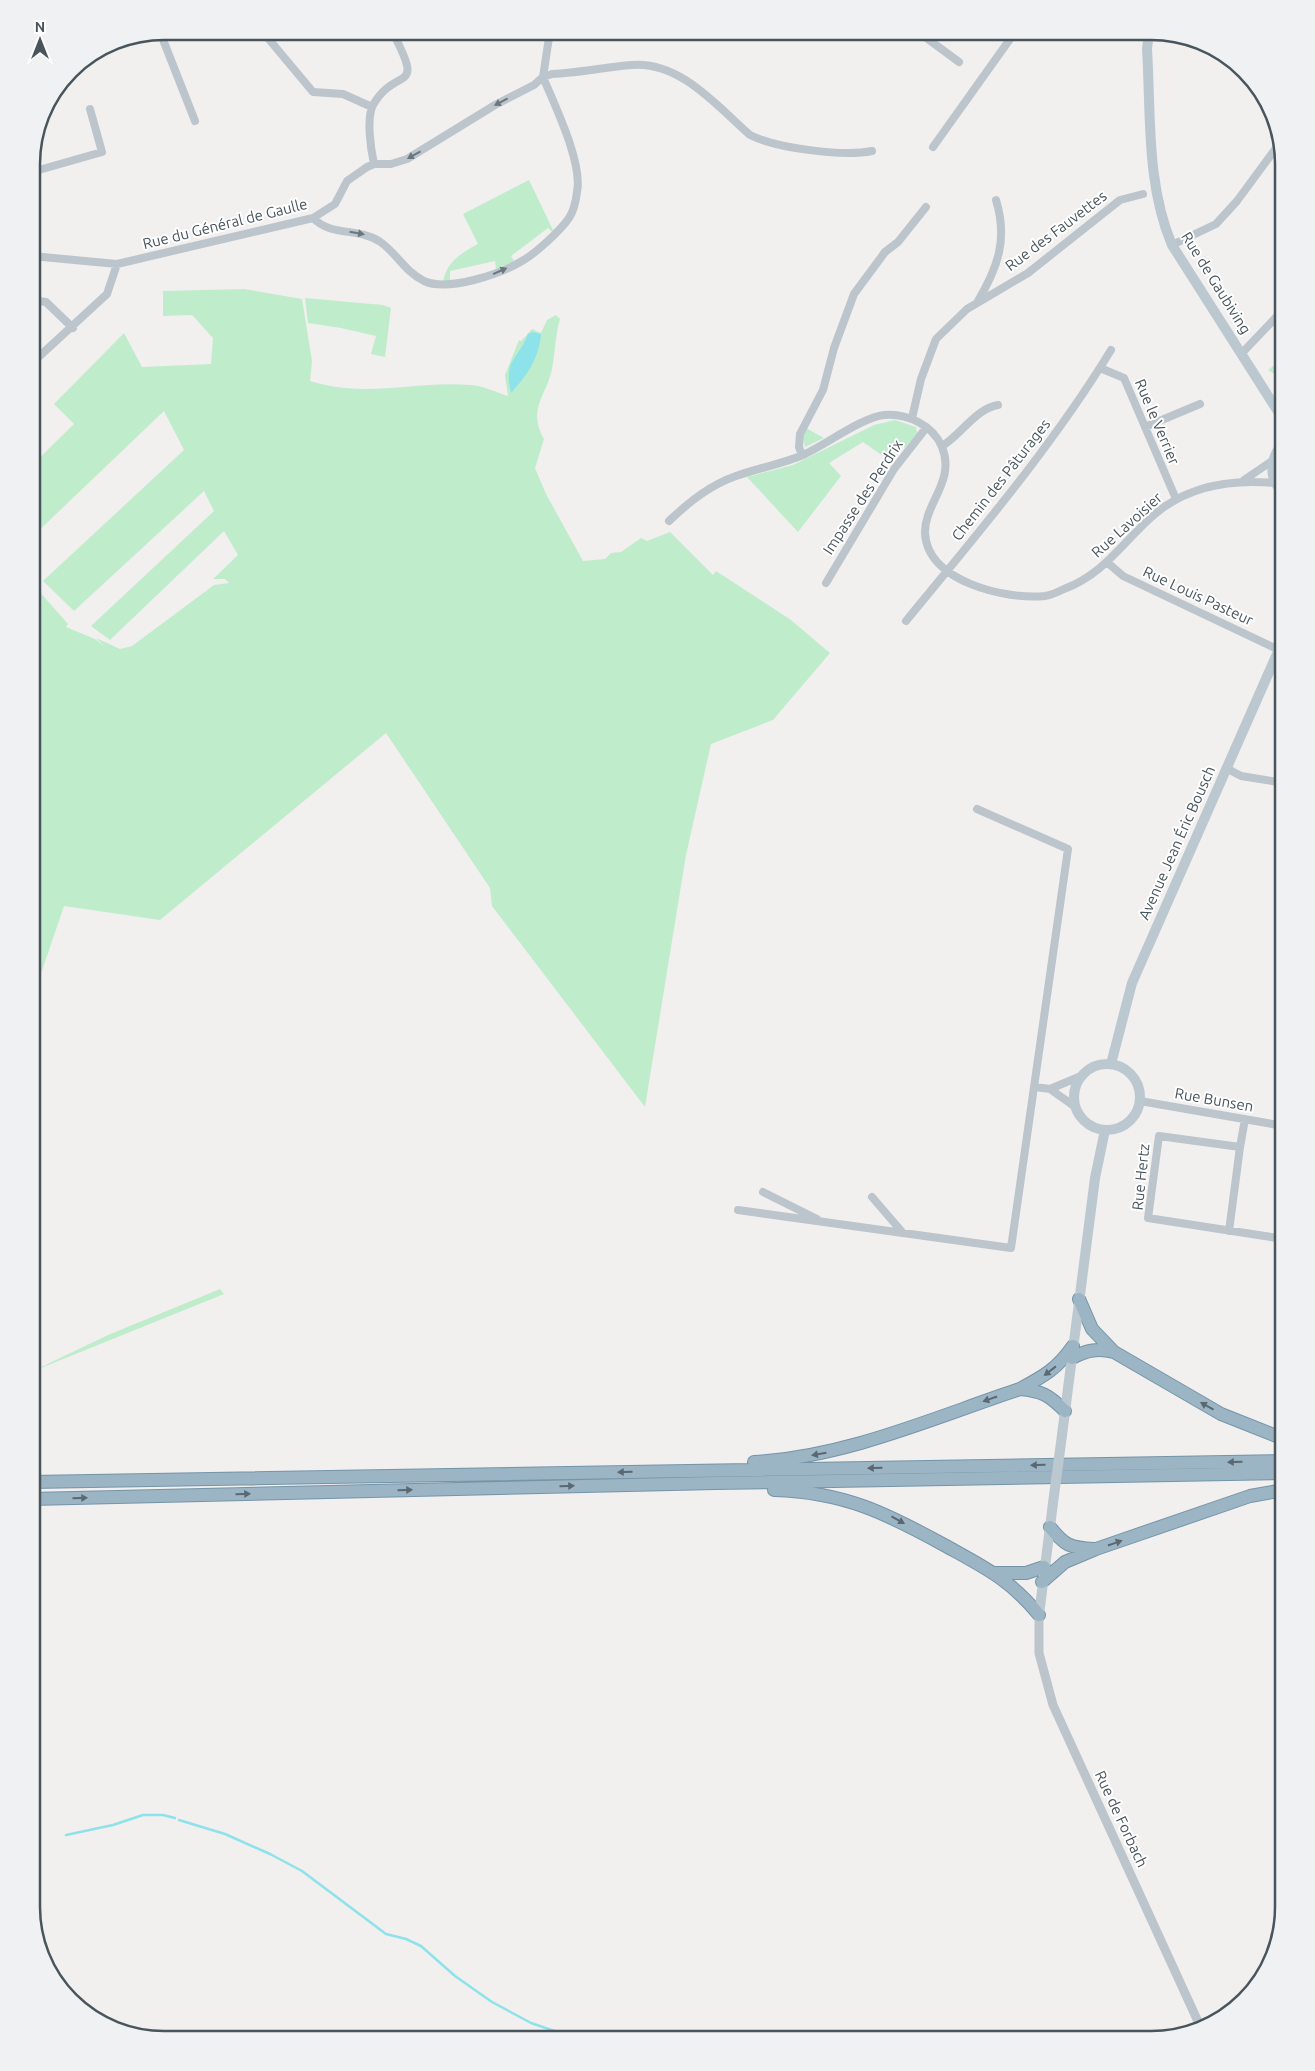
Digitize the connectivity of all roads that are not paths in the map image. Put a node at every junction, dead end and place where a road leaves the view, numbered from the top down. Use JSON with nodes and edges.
{"nodes":[{"id":1,"x":163,"y":40,"type":"edge"},
{"id":2,"x":270,"y":40,"type":"edge"},
{"id":3,"x":396,"y":40,"type":"edge"},
{"id":4,"x":549,"y":40,"type":"edge"},
{"id":5,"x":928,"y":40,"type":"edge"},
{"id":6,"x":1009,"y":40,"type":"edge"},
{"id":7,"x":1148,"y":40,"type":"edge"},
{"id":8,"x":959,"y":62,"type":"dead end"},
{"id":9,"x":543,"y":77,"type":"junction"},
{"id":10,"x":372,"y":107,"type":"junction"},
{"id":11,"x":90,"y":109,"type":"dead end"},
{"id":12,"x":195,"y":121,"type":"dead end"},
{"id":13,"x":933,"y":147,"type":"dead end"},
{"id":14,"x":872,"y":151,"type":"dead end"},
{"id":15,"x":1274,"y":151,"type":"edge"},
{"id":16,"x":374,"y":164,"type":"junction"},
{"id":17,"x":40,"y":169,"type":"edge"},
{"id":18,"x":1143,"y":194,"type":"dead end"},
{"id":19,"x":996,"y":200,"type":"dead end"},
{"id":20,"x":926,"y":207,"type":"dead end"},
{"id":21,"x":313,"y":218,"type":"junction"},
{"id":22,"x":1172,"y":244,"type":"junction"},
{"id":23,"x":40,"y":257,"type":"edge"},
{"id":24,"x":117,"y":264,"type":"junction"},
{"id":25,"x":40,"y":301,"type":"edge"},
{"id":26,"x":976,"y":303,"type":"junction"},
{"id":27,"x":1275,"y":318,"type":"edge"},
{"id":28,"x":73,"y":328,"type":"junction"},
{"id":29,"x":1111,"y":350,"type":"dead end"},
{"id":30,"x":1242,"y":353,"type":"junction"},
{"id":31,"x":40,"y":357,"type":"edge"},
{"id":32,"x":1100,"y":368,"type":"junction"},
{"id":33,"x":1200,"y":404,"type":"dead end"},
{"id":34,"x":998,"y":406,"type":"dead end"},
{"id":35,"x":1275,"y":406,"type":"edge"},
{"id":36,"x":912,"y":418,"type":"junction"},
{"id":37,"x":1145,"y":427,"type":"junction"},
{"id":38,"x":926,"y":428,"type":"junction"},
{"id":39,"x":942,"y":446,"type":"junction"},
{"id":40,"x":1275,"y":454,"type":"edge"},
{"id":41,"x":802,"y":456,"type":"junction"},
{"id":42,"x":1272,"y":461,"type":"junction"},
{"id":43,"x":1244,"y":480,"type":"junction"},
{"id":44,"x":1275,"y":483,"type":"joint"},
{"id":45,"x":1176,"y":499,"type":"junction"},
{"id":46,"x":669,"y":521,"type":"dead end"},
{"id":47,"x":1108,"y":563,"type":"junction"},
{"id":48,"x":947,"y":571,"type":"junction"},
{"id":49,"x":826,"y":583,"type":"dead end"},
{"id":50,"x":906,"y":622,"type":"dead end"},
{"id":51,"x":1275,"y":648,"type":"edge"},
{"id":52,"x":1275,"y":659,"type":"edge"},
{"id":53,"x":1226,"y":768,"type":"junction"},
{"id":54,"x":1275,"y":782,"type":"edge"},
{"id":55,"x":977,"y":809,"type":"dead end"},
{"id":56,"x":1111,"y":1064,"type":"junction"},
{"id":57,"x":1081,"y":1076,"type":"junction"},
{"id":58,"x":1035,"y":1087,"type":"junction"},
{"id":59,"x":1050,"y":1089,"type":"junction"},
{"id":60,"x":1140,"y":1101,"type":"junction"},
{"id":61,"x":1074,"y":1106,"type":"junction"},
{"id":62,"x":1245,"y":1119,"type":"junction"},
{"id":63,"x":1275,"y":1124,"type":"edge"},
{"id":64,"x":1105,"y":1130,"type":"junction"},
{"id":65,"x":1240,"y":1147,"type":"junction"},
{"id":66,"x":763,"y":1192,"type":"dead end"},
{"id":67,"x":872,"y":1197,"type":"dead end"},
{"id":68,"x":738,"y":1210,"type":"dead end"},
{"id":69,"x":825,"y":1222,"type":"junction"},
{"id":70,"x":1229,"y":1231,"type":"junction"},
{"id":71,"x":903,"y":1234,"type":"junction"},
{"id":72,"x":1275,"y":1238,"type":"edge"},
{"id":73,"x":1080,"y":1299,"type":"junction"},
{"id":74,"x":1073,"y":1352,"type":"junction"},
{"id":75,"x":1114,"y":1352,"type":"junction"},
{"id":76,"x":1020,"y":1389,"type":"junction"},
{"id":77,"x":1065,"y":1411,"type":"junction"},
{"id":78,"x":1275,"y":1435,"type":"edge"},
{"id":79,"x":1275,"y":1461,"type":"edge"},
{"id":80,"x":653,"y":1472,"type":"junction"},
{"id":81,"x":1275,"y":1473,"type":"edge"},
{"id":82,"x":40,"y":1482,"type":"edge"},
{"id":83,"x":715,"y":1483,"type":"junction"},
{"id":84,"x":1275,"y":1492,"type":"edge"},
{"id":85,"x":40,"y":1499,"type":"edge"},
{"id":86,"x":1050,"y":1527,"type":"junction"},
{"id":87,"x":1096,"y":1549,"type":"junction"},
{"id":88,"x":1044,"y":1567,"type":"junction"},
{"id":89,"x":996,"y":1573,"type":"junction"},
{"id":90,"x":1042,"y":1582,"type":"junction"},
{"id":91,"x":1039,"y":1616,"type":"junction"},
{"id":92,"x":1198,"y":2021,"type":"edge"}],
"edges":[{"from":1,"to":12,"type":"street"},
{"from":2,"to":10,"type":"street"},
{"from":3,"to":10,"type":"street"},
{"from":4,"to":9,"type":"street"},
{"from":5,"to":8,"type":"street"},
{"from":6,"to":13,"type":"street"},
{"from":7,"to":22,"type":"main road","name":"Rue de Gaubiving"},
{"from":9,"to":14,"type":"street"},
{"from":9,"to":16,"type":"street","name":"Rue du Général de Gaulle","one_way":true},
{"from":21,"to":9,"type":"street","one_way":true},
{"from":10,"to":16,"type":"street"},
{"from":11,"to":17,"type":"street"},
{"from":15,"to":22,"type":"street"},
{"from":16,"to":21,"type":"street","name":"Rue du Général de Gaulle"},
{"from":18,"to":26,"type":"street","name":"Rue des Fauvettes"},
{"from":19,"to":26,"type":"street"},
{"from":20,"to":41,"type":"street"},
{"from":21,"to":24,"type":"street","name":"Rue du Général de Gaulle"},
{"from":22,"to":30,"type":"main road","name":"Rue de Gaubiving"},
{"from":23,"to":24,"type":"street","name":"Rue du Général de Gaulle"},
{"from":24,"to":28,"type":"street"},
{"from":25,"to":28,"type":"street"},
{"from":26,"to":36,"type":"street","name":"Rue des Fauvettes"},
{"from":27,"to":30,"type":"street"},
{"from":28,"to":31,"type":"street"},
{"from":29,"to":32,"type":"street","name":"Chemin des Pâturages"},
{"from":30,"to":35,"type":"main road","name":"Rue de Gaubiving"},
{"from":32,"to":37,"type":"street","name":"Rue le Verrier"},
{"from":32,"to":48,"type":"street","name":"Chemin des Pâturages"},
{"from":33,"to":37,"type":"street"},
{"from":34,"to":39,"type":"street"},
{"from":36,"to":38,"type":"street"},
{"from":36,"to":41,"type":"street"},
{"from":37,"to":45,"type":"street","name":"Rue le Verrier"},
{"from":38,"to":39,"type":"street"},
{"from":38,"to":49,"type":"street","name":"Impasse des Perdrix"},
{"from":39,"to":48,"type":"street","name":"Rue Lavoisier"},
{"from":40,"to":42,"type":"main road"},
{"from":41,"to":46,"type":"street"},
{"from":42,"to":43,"type":"street","name":"Rue Lavoisier"},
{"from":42,"to":44,"type":"main road"},
{"from":43,"to":44,"type":"street","name":"Rue Lavoisier"},
{"from":43,"to":45,"type":"street","name":"Rue Lavoisier"},
{"from":45,"to":47,"type":"street","name":"Rue Lavoisier"},
{"from":47,"to":48,"type":"street","name":"Rue Lavoisier"},
{"from":47,"to":51,"type":"street","name":"Rue Louis Pasteur"},
{"from":48,"to":50,"type":"street","name":"Chemin des Pâturages"},
{"from":52,"to":53,"type":"main road","name":"Avenue Jean Éric Bousch"},
{"from":53,"to":54,"type":"street"},
{"from":53,"to":56,"type":"main road","name":"Avenue Jean Éric Bousch"},
{"from":55,"to":58,"type":"street"},
{"from":56,"to":57,"type":"main road"},
{"from":56,"to":60,"type":"main road"},
{"from":57,"to":59,"type":"street"},
{"from":57,"to":61,"type":"main road"},
{"from":58,"to":59,"type":"street"},
{"from":58,"to":71,"type":"street"},
{"from":59,"to":61,"type":"street"},
{"from":60,"to":62,"type":"street","name":"Rue Bunsen"},
{"from":60,"to":64,"type":"main road"},
{"from":61,"to":64,"type":"main road"},
{"from":62,"to":63,"type":"street","name":"Rue Bunsen"},
{"from":62,"to":65,"type":"street"},
{"from":64,"to":73,"type":"main road"},
{"from":65,"to":70,"type":"street"},
{"from":65,"to":70,"type":"street","name":"Rue Hertz"},
{"from":66,"to":69,"type":"street"},
{"from":67,"to":71,"type":"street"},
{"from":68,"to":69,"type":"street"},
{"from":69,"to":71,"type":"street"},
{"from":70,"to":72,"type":"street","name":"Rue Hertz"},
{"from":73,"to":74,"type":"main road"},
{"from":73,"to":75,"type":"highway"},
{"from":74,"to":75,"type":"highway"},
{"from":74,"to":76,"type":"highway","one_way":true},
{"from":74,"to":77,"type":"main road"},
{"from":78,"to":75,"type":"highway","one_way":true},
{"from":76,"to":77,"type":"highway"},
{"from":76,"to":80,"type":"highway","one_way":true},
{"from":77,"to":86,"type":"main road","bridge":true},
{"from":79,"to":80,"type":"highway","one_way":true},
{"from":80,"to":82,"type":"highway","one_way":true},
{"from":81,"to":83,"type":"highway"},
{"from":85,"to":83,"type":"highway","one_way":true},
{"from":83,"to":89,"type":"highway","one_way":true},
{"from":87,"to":84,"type":"highway","one_way":true},
{"from":86,"to":87,"type":"highway"},
{"from":86,"to":88,"type":"main road"},
{"from":87,"to":90,"type":"highway"},
{"from":88,"to":89,"type":"highway"},
{"from":88,"to":90,"type":"main road"},
{"from":89,"to":91,"type":"highway"},
{"from":90,"to":91,"type":"main road"},
{"from":91,"to":92,"type":"street","name":"Rue de Forbach"}]}
